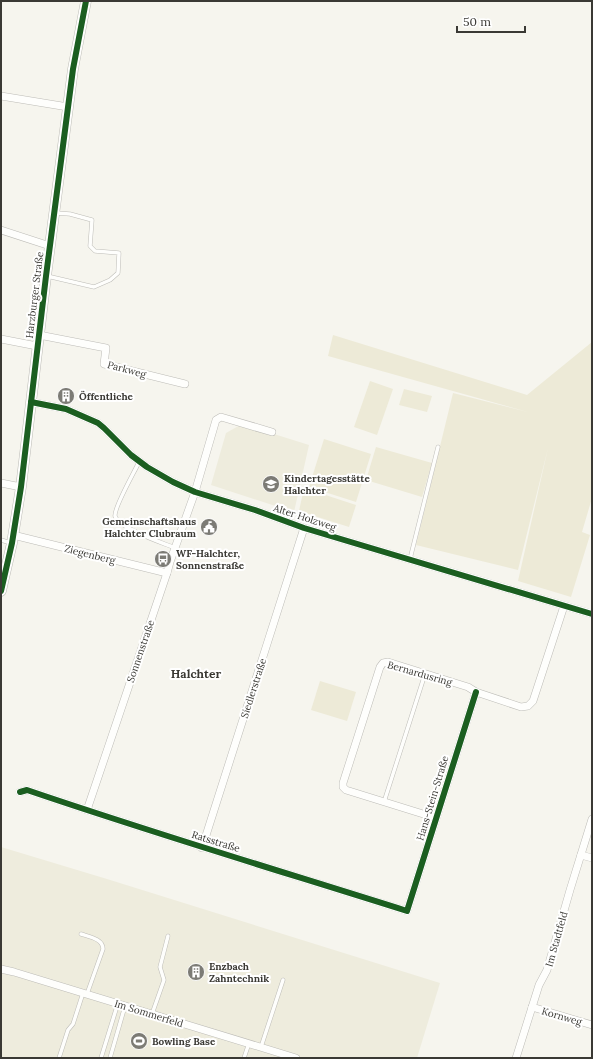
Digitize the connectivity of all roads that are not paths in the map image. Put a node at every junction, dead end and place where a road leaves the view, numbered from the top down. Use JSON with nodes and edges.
{"nodes":[{"id":1,"x":86,"y":1,"type":"edge"},
{"id":2,"x":1,"y":96,"type":"edge"},
{"id":3,"x":68,"y":107,"type":"junction"},
{"id":4,"x":54,"y":212,"type":"junction"},
{"id":5,"x":1,"y":230,"type":"edge"},
{"id":6,"x":50,"y":246,"type":"junction"},
{"id":7,"x":46,"y":276,"type":"junction"},
{"id":8,"x":39,"y":335,"type":"junction"},
{"id":9,"x":1,"y":339,"type":"edge"},
{"id":10,"x":37,"y":346,"type":"junction"},
{"id":11,"x":185,"y":384,"type":"dead end"},
{"id":12,"x":31,"y":402,"type":"junction"},
{"id":13,"x":272,"y":432,"type":"dead end"},
{"id":14,"x":438,"y":447,"type":"dead end"},
{"id":15,"x":139,"y":462,"type":"junction"},
{"id":16,"x":1,"y":483,"type":"edge"},
{"id":17,"x":21,"y":488,"type":"junction"},
{"id":18,"x":195,"y":492,"type":"junction"},
{"id":19,"x":304,"y":528,"type":"junction"},
{"id":20,"x":12,"y":539,"type":"junction"},
{"id":21,"x":1,"y":540,"type":"edge"},
{"id":22,"x":175,"y":548,"type":"junction"},
{"id":23,"x":410,"y":559,"type":"junction"},
{"id":24,"x":4,"y":565,"type":"edge"},
{"id":25,"x":167,"y":573,"type":"junction"},
{"id":26,"x":1,"y":591,"type":"edge"},
{"id":27,"x":564,"y":606,"type":"junction"},
{"id":28,"x":592,"y":614,"type":"edge"},
{"id":29,"x":425,"y":674,"type":"junction"},
{"id":30,"x":476,"y":692,"type":"junction"},
{"id":31,"x":20,"y":792,"type":"dead end"},
{"id":32,"x":384,"y":802,"type":"junction"},
{"id":33,"x":87,"y":810,"type":"junction"},
{"id":34,"x":436,"y":818,"type":"junction"},
{"id":35,"x":592,"y":819,"type":"edge"},
{"id":36,"x":202,"y":848,"type":"junction"},
{"id":37,"x":581,"y":855,"type":"junction"},
{"id":38,"x":592,"y":858,"type":"edge"},
{"id":39,"x":407,"y":911,"type":"joint"},
{"id":40,"x":81,"y":934,"type":"dead end"},
{"id":41,"x":168,"y":936,"type":"dead end"},
{"id":42,"x":1,"y":969,"type":"edge"},
{"id":43,"x":283,"y":980,"type":"dead end"},
{"id":44,"x":85,"y":993,"type":"junction"},
{"id":45,"x":118,"y":1004,"type":"junction"},
{"id":46,"x":125,"y":1006,"type":"junction"},
{"id":47,"x":532,"y":1007,"type":"junction"},
{"id":48,"x":152,"y":1014,"type":"junction"},
{"id":49,"x":592,"y":1025,"type":"edge"},
{"id":50,"x":249,"y":1043,"type":"junction"},
{"id":51,"x":262,"y":1047,"type":"junction"},
{"id":52,"x":59,"y":1058,"type":"edge"},
{"id":53,"x":101,"y":1058,"type":"edge"},
{"id":54,"x":110,"y":1058,"type":"edge"},
{"id":55,"x":244,"y":1058,"type":"edge"},
{"id":56,"x":296,"y":1058,"type":"edge"},
{"id":57,"x":516,"y":1058,"type":"edge"}],
"edges":[{"from":1,"to":3,"type":"main road","name":"Harzburger Straße"},
{"from":2,"to":3,"type":"street"},
{"from":3,"to":4,"type":"main road","name":"Harzburger Straße"},
{"from":4,"to":6,"type":"main road","name":"Harzburger Straße"},
{"from":4,"to":7,"type":"lane"},
{"from":5,"to":6,"type":"street"},
{"from":6,"to":7,"type":"main road","name":"Harzburger Straße"},
{"from":7,"to":8,"type":"main road","name":"Harzburger Straße"},
{"from":8,"to":10,"type":"main road","name":"Harzburger Straße"},
{"from":8,"to":11,"type":"street","name":"Parkweg"},
{"from":9,"to":10,"type":"street"},
{"from":10,"to":12,"type":"main road","name":"Harzburger Straße"},
{"from":12,"to":15,"type":"street","name":"Alter Holzweg"},
{"from":12,"to":17,"type":"main road","name":"Harzburger Straße"},
{"from":13,"to":18,"type":"street","name":"Sonnenstraße"},
{"from":14,"to":23,"type":"lane"},
{"from":15,"to":18,"type":"street","name":"Alter Holzweg"},
{"from":15,"to":22,"type":"lane"},
{"from":16,"to":17,"type":"street"},
{"from":17,"to":20,"type":"main road","name":"Harzburger Straße"},
{"from":18,"to":19,"type":"street","name":"Alter Holzweg"},
{"from":18,"to":22,"type":"street","name":"Sonnenstraße"},
{"from":19,"to":23,"type":"street","name":"Alter Holzweg"},
{"from":19,"to":36,"type":"street","name":"Siedlerstraße"},
{"from":20,"to":21,"type":"lane"},
{"from":20,"to":24,"type":"main road","name":"Harzburger Straße"},
{"from":20,"to":25,"type":"street","name":"Ziegenberg"},
{"from":22,"to":25,"type":"street","name":"Sonnenstraße"},
{"from":23,"to":27,"type":"street","name":"Alter Holzweg"},
{"from":24,"to":26,"type":"main road","name":"Harzburger Straße"},
{"from":25,"to":33,"type":"street","name":"Sonnenstraße"},
{"from":27,"to":28,"type":"street","name":"Alter Holzweg"},
{"from":27,"to":30,"type":"street","name":"Bernardusring"},
{"from":29,"to":30,"type":"street","name":"Bernardusring"},
{"from":29,"to":32,"type":"lane"},
{"from":29,"to":32,"type":"street","name":"Bernardusring"},
{"from":30,"to":34,"type":"street","name":"Hans-Stein-Straße"},
{"from":31,"to":33,"type":"street","name":"Ratsstraße"},
{"from":32,"to":34,"type":"street","name":"Bernardusring"},
{"from":33,"to":36,"type":"street","name":"Ratsstraße"},
{"from":34,"to":39,"type":"street","name":"Hans-Stein-Straße"},
{"from":35,"to":37,"type":"street","name":"Im Stadtfeld"},
{"from":36,"to":39,"type":"street","name":"Ratsstraße"},
{"from":37,"to":38,"type":"street"},
{"from":37,"to":47,"type":"street","name":"Im Stadtfeld"},
{"from":40,"to":44,"type":"lane"},
{"from":41,"to":48,"type":"lane"},
{"from":42,"to":44,"type":"street","name":"Im Sommerfeld"},
{"from":43,"to":51,"type":"lane"},
{"from":44,"to":45,"type":"street","name":"Im Sommerfeld"},
{"from":44,"to":52,"type":"lane"},
{"from":45,"to":46,"type":"street","name":"Im Sommerfeld"},
{"from":45,"to":53,"type":"lane"},
{"from":46,"to":48,"type":"street","name":"Im Sommerfeld"},
{"from":46,"to":54,"type":"lane"},
{"from":47,"to":49,"type":"street","name":"Kornweg"},
{"from":47,"to":57,"type":"street","name":"Im Stadtfeld"},
{"from":48,"to":50,"type":"street","name":"Im Sommerfeld"},
{"from":50,"to":51,"type":"street","name":"Im Sommerfeld"},
{"from":50,"to":55,"type":"lane"},
{"from":51,"to":56,"type":"street","name":"Im Sommerfeld"}]}
